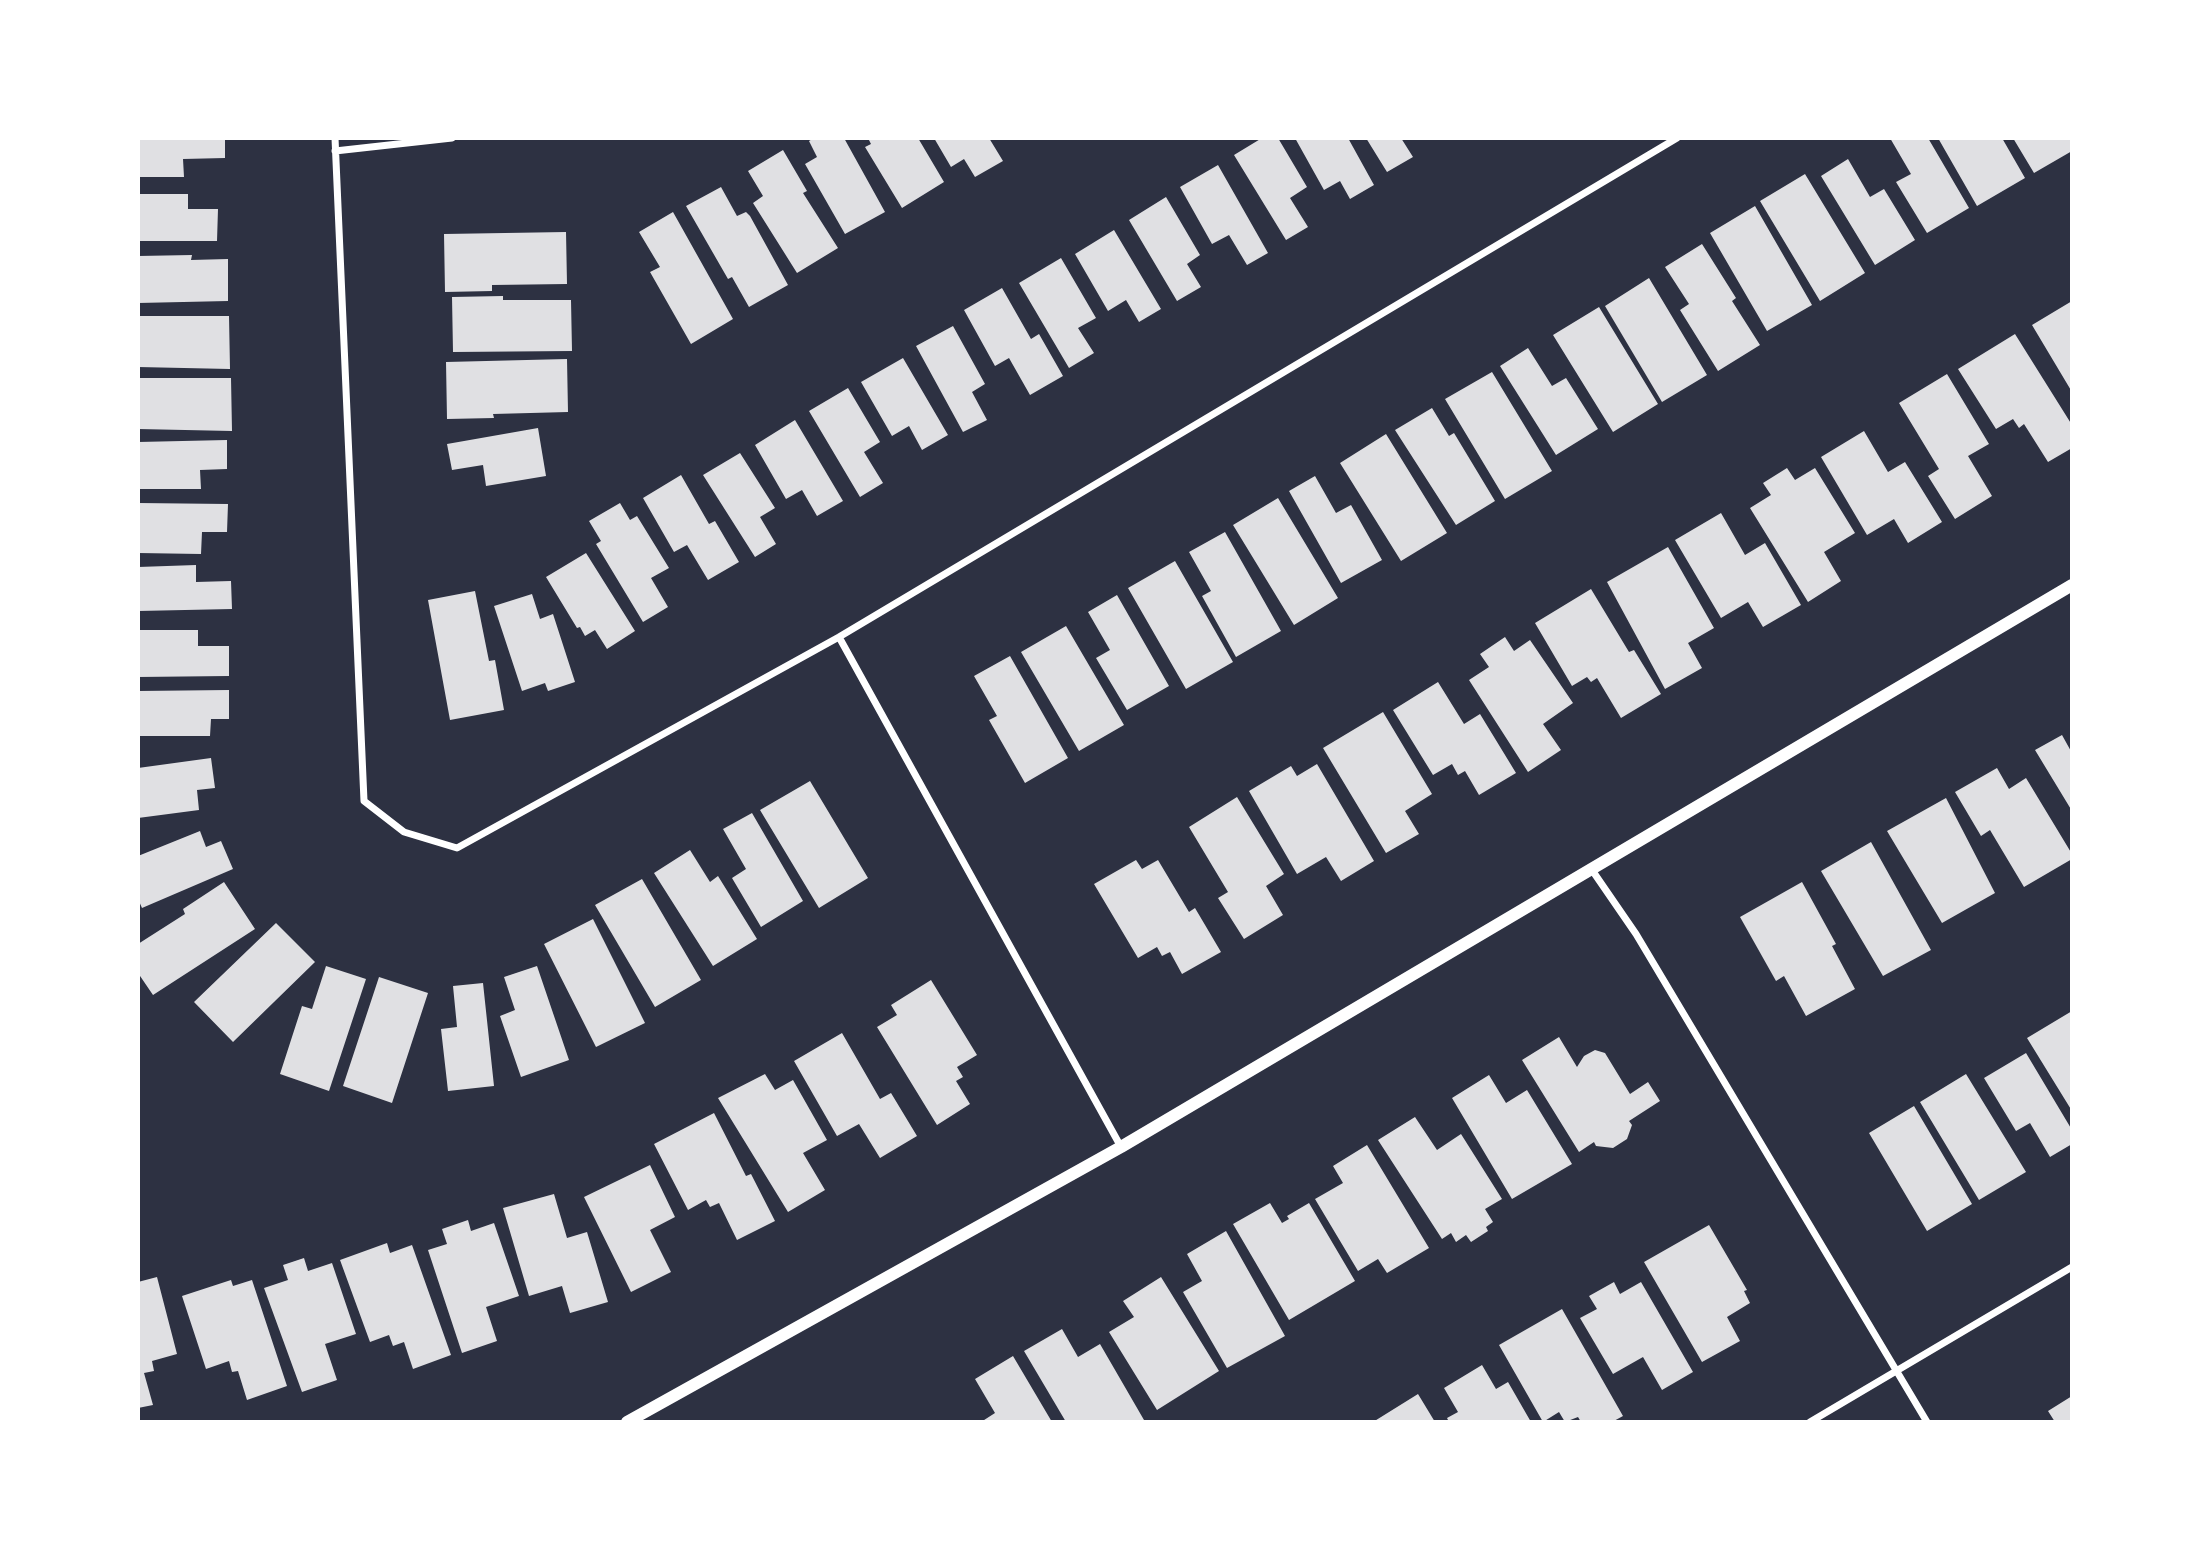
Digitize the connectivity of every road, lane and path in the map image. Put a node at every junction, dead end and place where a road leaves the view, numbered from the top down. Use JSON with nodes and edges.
{"nodes":[{"id":1,"x":335,"y":138,"type":"edge"},
{"id":2,"x":452,"y":138,"type":"edge"},
{"id":3,"x":1676,"y":138,"type":"edge"},
{"id":4,"x":335,"y":151,"type":"junction"},
{"id":5,"x":2072,"y":585,"type":"edge"},
{"id":6,"x":839,"y":637,"type":"junction"},
{"id":7,"x":1592,"y":870,"type":"junction"},
{"id":8,"x":1121,"y":1147,"type":"junction"},
{"id":9,"x":2072,"y":1267,"type":"edge"},
{"id":10,"x":1897,"y":1371,"type":"junction"},
{"id":11,"x":627,"y":1422,"type":"edge"},
{"id":12,"x":1810,"y":1422,"type":"edge"},
{"id":13,"x":1927,"y":1422,"type":"edge"}],
"edges":[{"from":1,"to":4,"type":"street"},
{"from":2,"to":4,"type":"street"},
{"from":3,"to":6,"type":"street"},
{"from":4,"to":6,"type":"street"},
{"from":5,"to":7,"type":"street"},
{"from":6,"to":8,"type":"street"},
{"from":7,"to":8,"type":"street"},
{"from":7,"to":10,"type":"street"},
{"from":8,"to":11,"type":"street"},
{"from":9,"to":10,"type":"street"},
{"from":10,"to":12,"type":"street"},
{"from":10,"to":13,"type":"street"}]}
